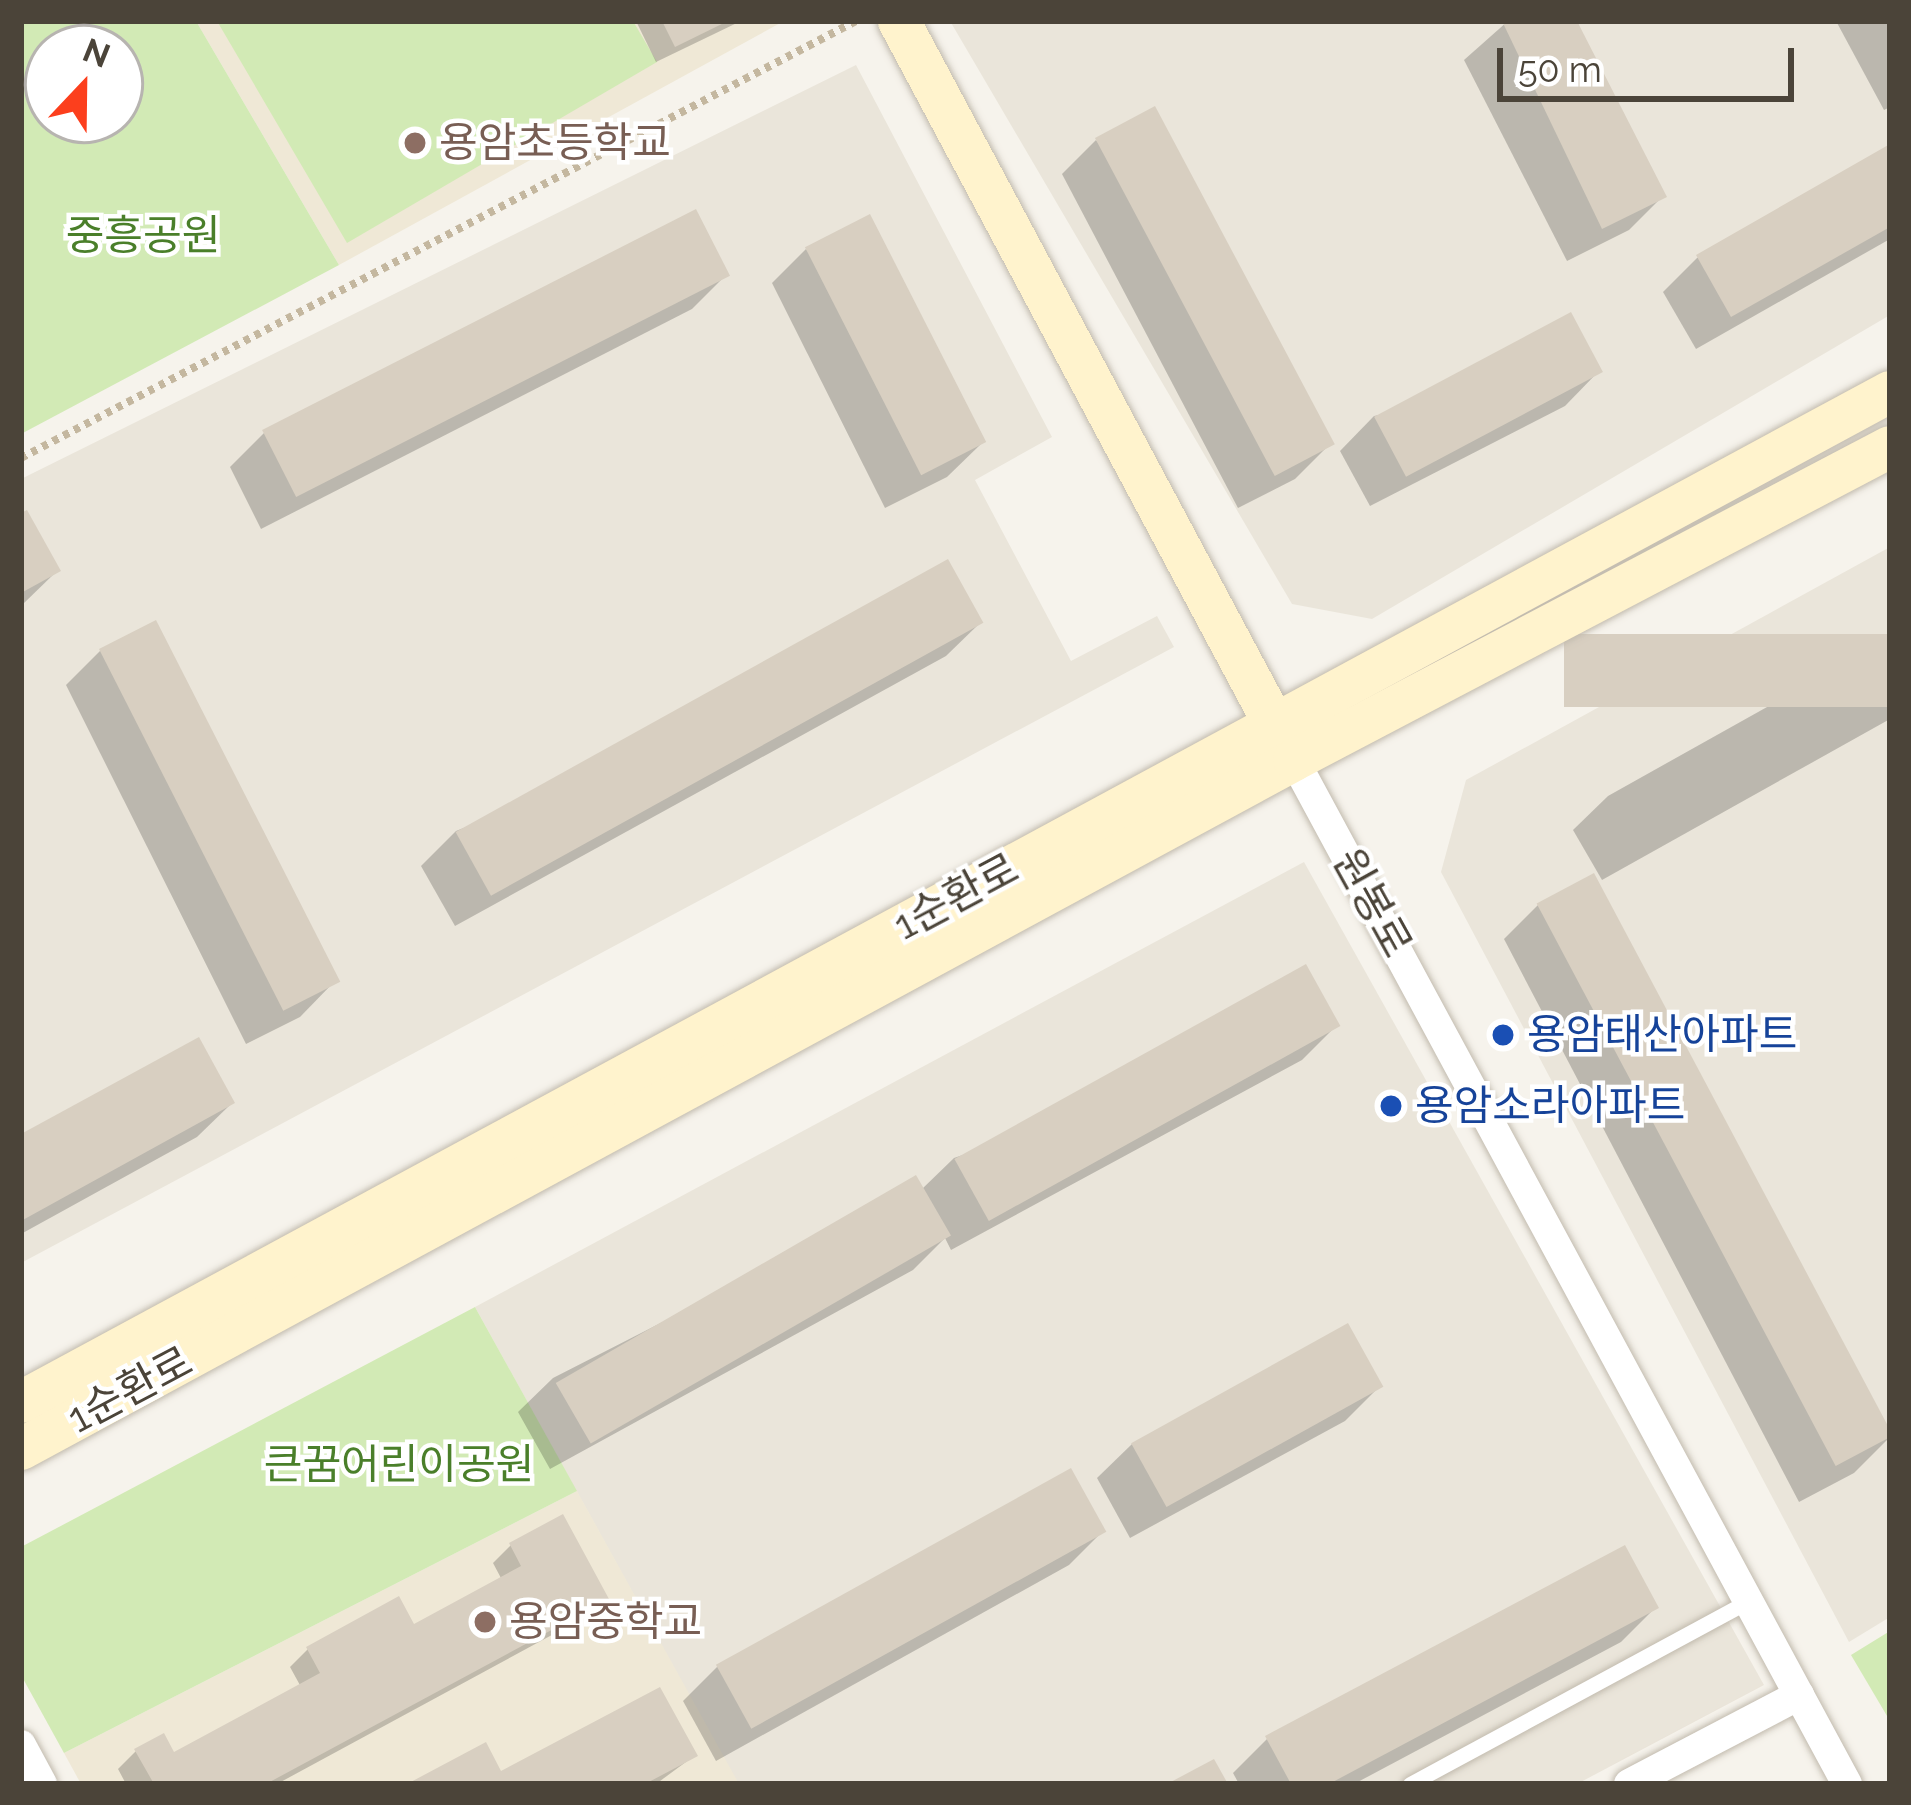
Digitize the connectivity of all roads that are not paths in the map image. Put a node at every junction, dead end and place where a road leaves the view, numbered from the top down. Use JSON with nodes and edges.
{"nodes":[{"id":1,"x":899,"y":21,"type":"edge"},
{"id":2,"x":1890,"y":392,"type":"edge"},
{"id":3,"x":1890,"y":447,"type":"edge"},
{"id":4,"x":1284,"y":742,"type":"junction"},
{"id":5,"x":21,"y":1402,"type":"edge"},
{"id":6,"x":21,"y":1449,"type":"edge"},
{"id":7,"x":1748,"y":1601,"type":"junction"},
{"id":8,"x":1799,"y":1695,"type":"junction"},
{"id":9,"x":21,"y":1745,"type":"edge"},
{"id":10,"x":42,"y":1784,"type":"edge"},
{"id":11,"x":1410,"y":1784,"type":"edge"},
{"id":12,"x":1629,"y":1784,"type":"edge"},
{"id":13,"x":1847,"y":1784,"type":"edge"}],
"edges":[{"from":1,"to":4,"type":"street","name":"원봉로"},
{"from":2,"to":4,"type":"street","name":"1순환로"},
{"from":3,"to":4,"type":"street","name":"1순환로"},
{"from":4,"to":5,"type":"street","name":"1순환로"},
{"from":4,"to":6,"type":"street","name":"1순환로"},
{"from":4,"to":7,"type":"street","name":"원봉로"},
{"from":7,"to":8,"type":"street","name":"원봉로"},
{"from":7,"to":11,"type":"lane"},
{"from":8,"to":12,"type":"street"},
{"from":8,"to":13,"type":"street","name":"원봉로"},
{"from":9,"to":10,"type":"street"}]}
